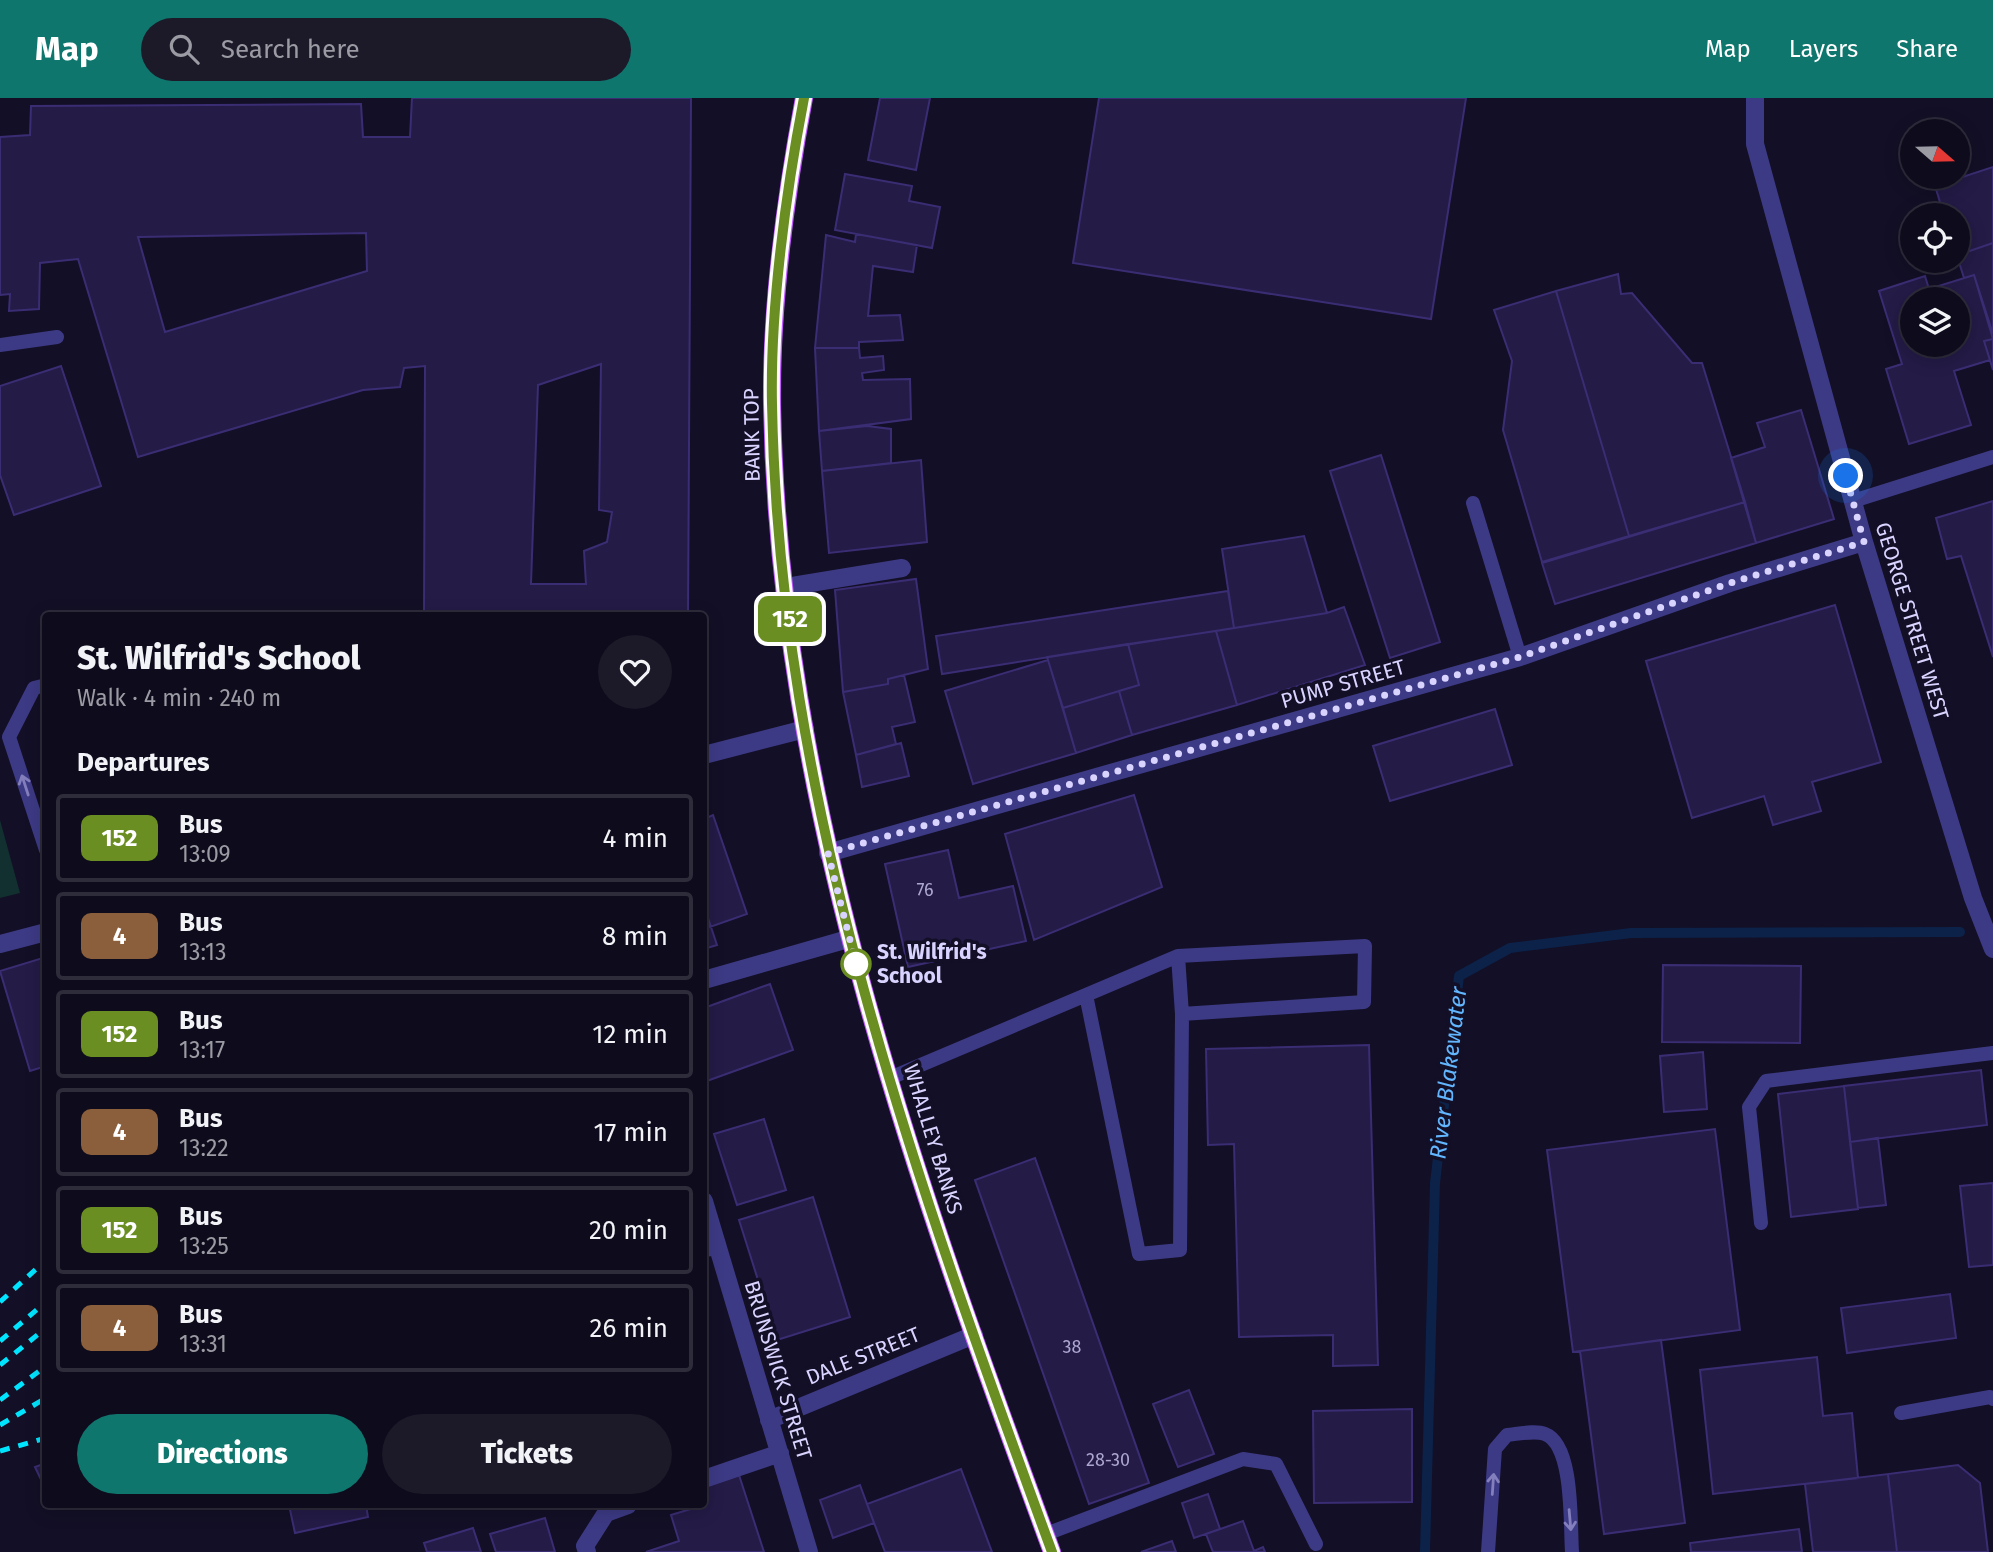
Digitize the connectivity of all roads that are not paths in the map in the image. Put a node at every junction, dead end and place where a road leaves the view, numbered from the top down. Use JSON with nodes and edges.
{"nodes":[{"id":1,"x":804,"y":98,"type":"edge"},
{"id":2,"x":1755,"y":98,"type":"edge"},
{"id":3,"x":57,"y":337,"type":"dead end"},
{"id":4,"x":0,"y":345,"type":"edge"},
{"id":5,"x":1993,"y":457,"type":"edge"},
{"id":6,"x":1853,"y":501,"type":"junction"},
{"id":7,"x":1473,"y":503,"type":"dead end"},
{"id":8,"x":1864,"y":542,"type":"junction"},
{"id":9,"x":902,"y":568,"type":"dead end"},
{"id":10,"x":786,"y":587,"type":"junction"},
{"id":11,"x":1520,"y":657,"type":"junction"},
{"id":12,"x":42,"y":686,"type":"edge"},
{"id":13,"x":805,"y":729,"type":"junction"},
{"id":14,"x":707,"y":754,"type":"edge"},
{"id":15,"x":42,"y":838,"type":"edge"},
{"id":16,"x":828,"y":853,"type":"junction"},
{"id":17,"x":42,"y":933,"type":"edge"},
{"id":18,"x":848,"y":939,"type":"junction"},
{"id":19,"x":0,"y":944,"type":"edge"},
{"id":20,"x":1993,"y":949,"type":"edge"},
{"id":21,"x":1178,"y":956,"type":"junction"},
{"id":22,"x":707,"y":979,"type":"edge"},
{"id":23,"x":1086,"y":995,"type":"junction"},
{"id":24,"x":1182,"y":1014,"type":"junction"},
{"id":25,"x":1993,"y":1053,"type":"edge"},
{"id":26,"x":890,"y":1079,"type":"junction"},
{"id":27,"x":707,"y":1222,"type":"edge"},
{"id":28,"x":1761,"y":1223,"type":"dead end"},
{"id":29,"x":711,"y":1249,"type":"edge"},
{"id":30,"x":974,"y":1335,"type":"junction"},
{"id":31,"x":1993,"y":1399,"type":"edge"},
{"id":32,"x":1901,"y":1413,"type":"dead end"},
{"id":33,"x":769,"y":1420,"type":"junction"},
{"id":34,"x":780,"y":1453,"type":"junction"},
{"id":35,"x":707,"y":1478,"type":"edge"},
{"id":36,"x":620,"y":1508,"type":"edge"},
{"id":37,"x":1046,"y":1534,"type":"junction"},
{"id":38,"x":1316,"y":1544,"type":"dead end"},
{"id":39,"x":587,"y":1552,"type":"edge"},
{"id":40,"x":809,"y":1552,"type":"edge"},
{"id":41,"x":1052,"y":1552,"type":"edge"},
{"id":42,"x":1488,"y":1552,"type":"edge"},
{"id":43,"x":1572,"y":1552,"type":"edge"}],
"edges":[{"from":1,"to":10,"type":"main road","name":"BANK TOP"},
{"from":2,"to":6,"type":"street","name":"GEORGE STREET WEST"},
{"from":3,"to":4,"type":"lane"},
{"from":5,"to":6,"type":"lane"},
{"from":6,"to":8,"type":"street","name":"GEORGE STREET WEST"},
{"from":7,"to":11,"type":"lane"},
{"from":8,"to":11,"type":"street","name":"PUMP STREET"},
{"from":8,"to":20,"type":"street","name":"GEORGE STREET WEST"},
{"from":9,"to":10,"type":"street"},
{"from":10,"to":13,"type":"main road","name":"BANK TOP"},
{"from":11,"to":16,"type":"street","name":"PUMP STREET"},
{"from":15,"to":12,"type":"lane","one_way":true},
{"from":13,"to":14,"type":"street"},
{"from":13,"to":16,"type":"main road","name":"WHALLEY BANKS"},
{"from":16,"to":18,"type":"main road","name":"WHALLEY BANKS"},
{"from":17,"to":19,"type":"street"},
{"from":18,"to":22,"type":"street"},
{"from":18,"to":26,"type":"main road","name":"WHALLEY BANKS"},
{"from":21,"to":23,"type":"lane"},
{"from":21,"to":24,"type":"lane"},
{"from":21,"to":24,"type":"lane"},
{"from":23,"to":24,"type":"lane"},
{"from":23,"to":26,"type":"lane"},
{"from":25,"to":28,"type":"lane"},
{"from":26,"to":30,"type":"main road","name":"WHALLEY BANKS"},
{"from":27,"to":29,"type":"street","name":"BRUNSWICK STREET"},
{"from":29,"to":33,"type":"street","name":"BRUNSWICK STREET"},
{"from":30,"to":33,"type":"street","name":"DALE STREET"},
{"from":30,"to":37,"type":"main road","name":"WHALLEY BANKS"},
{"from":31,"to":32,"type":"lane"},
{"from":33,"to":34,"type":"street","name":"BRUNSWICK STREET"},
{"from":34,"to":35,"type":"street"},
{"from":34,"to":40,"type":"street","name":"BRUNSWICK STREET"},
{"from":36,"to":39,"type":"street"},
{"from":37,"to":38,"type":"lane"},
{"from":37,"to":41,"type":"main road","name":"WHALLEY BANKS"},
{"from":42,"to":43,"type":"lane","one_way":true}]}
